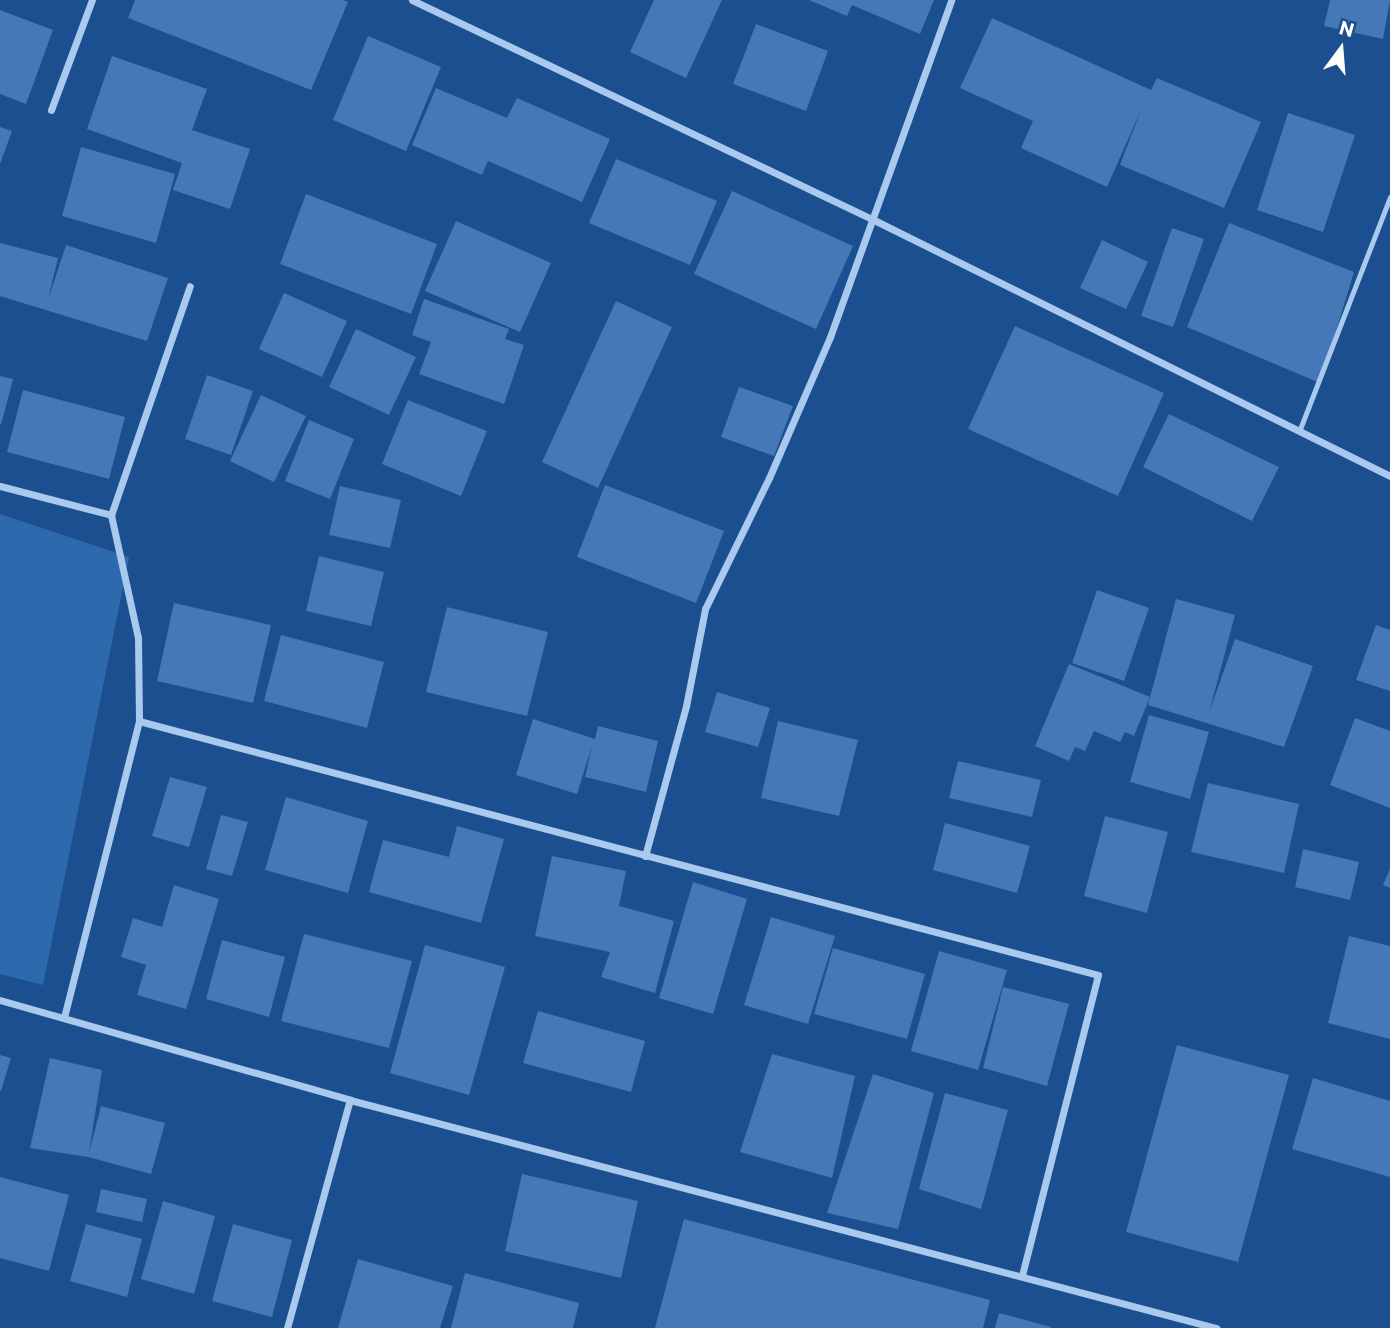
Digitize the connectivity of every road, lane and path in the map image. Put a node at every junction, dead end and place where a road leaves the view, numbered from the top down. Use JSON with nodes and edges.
{"nodes":[{"id":1,"x":92,"y":0,"type":"edge"},
{"id":2,"x":412,"y":0,"type":"edge"},
{"id":3,"x":951,"y":0,"type":"edge"},
{"id":4,"x":51,"y":110,"type":"dead end"},
{"id":5,"x":1390,"y":197,"type":"edge"},
{"id":6,"x":872,"y":219,"type":"junction"},
{"id":7,"x":190,"y":286,"type":"dead end"},
{"id":8,"x":1300,"y":429,"type":"junction"},
{"id":9,"x":1390,"y":476,"type":"edge"},
{"id":10,"x":0,"y":486,"type":"edge"},
{"id":11,"x":111,"y":516,"type":"junction"},
{"id":12,"x":139,"y":721,"type":"junction"},
{"id":13,"x":645,"y":856,"type":"junction"},
{"id":14,"x":0,"y":1000,"type":"edge"},
{"id":15,"x":64,"y":1018,"type":"junction"},
{"id":16,"x":350,"y":1100,"type":"junction"},
{"id":17,"x":1022,"y":1275,"type":"junction"},
{"id":18,"x":287,"y":1328,"type":"edge"},
{"id":19,"x":1216,"y":1328,"type":"edge"}],
"edges":[{"from":1,"to":4,"type":"street"},
{"from":2,"to":6,"type":"street"},
{"from":3,"to":6,"type":"street"},
{"from":5,"to":8,"type":"lane"},
{"from":6,"to":8,"type":"street"},
{"from":6,"to":13,"type":"street"},
{"from":7,"to":11,"type":"street"},
{"from":8,"to":9,"type":"street"},
{"from":10,"to":11,"type":"street"},
{"from":11,"to":12,"type":"street"},
{"from":12,"to":13,"type":"street"},
{"from":12,"to":15,"type":"street"},
{"from":13,"to":17,"type":"street"},
{"from":14,"to":15,"type":"street"},
{"from":15,"to":16,"type":"street"},
{"from":16,"to":17,"type":"street"},
{"from":16,"to":18,"type":"street"},
{"from":17,"to":19,"type":"street"}]}
